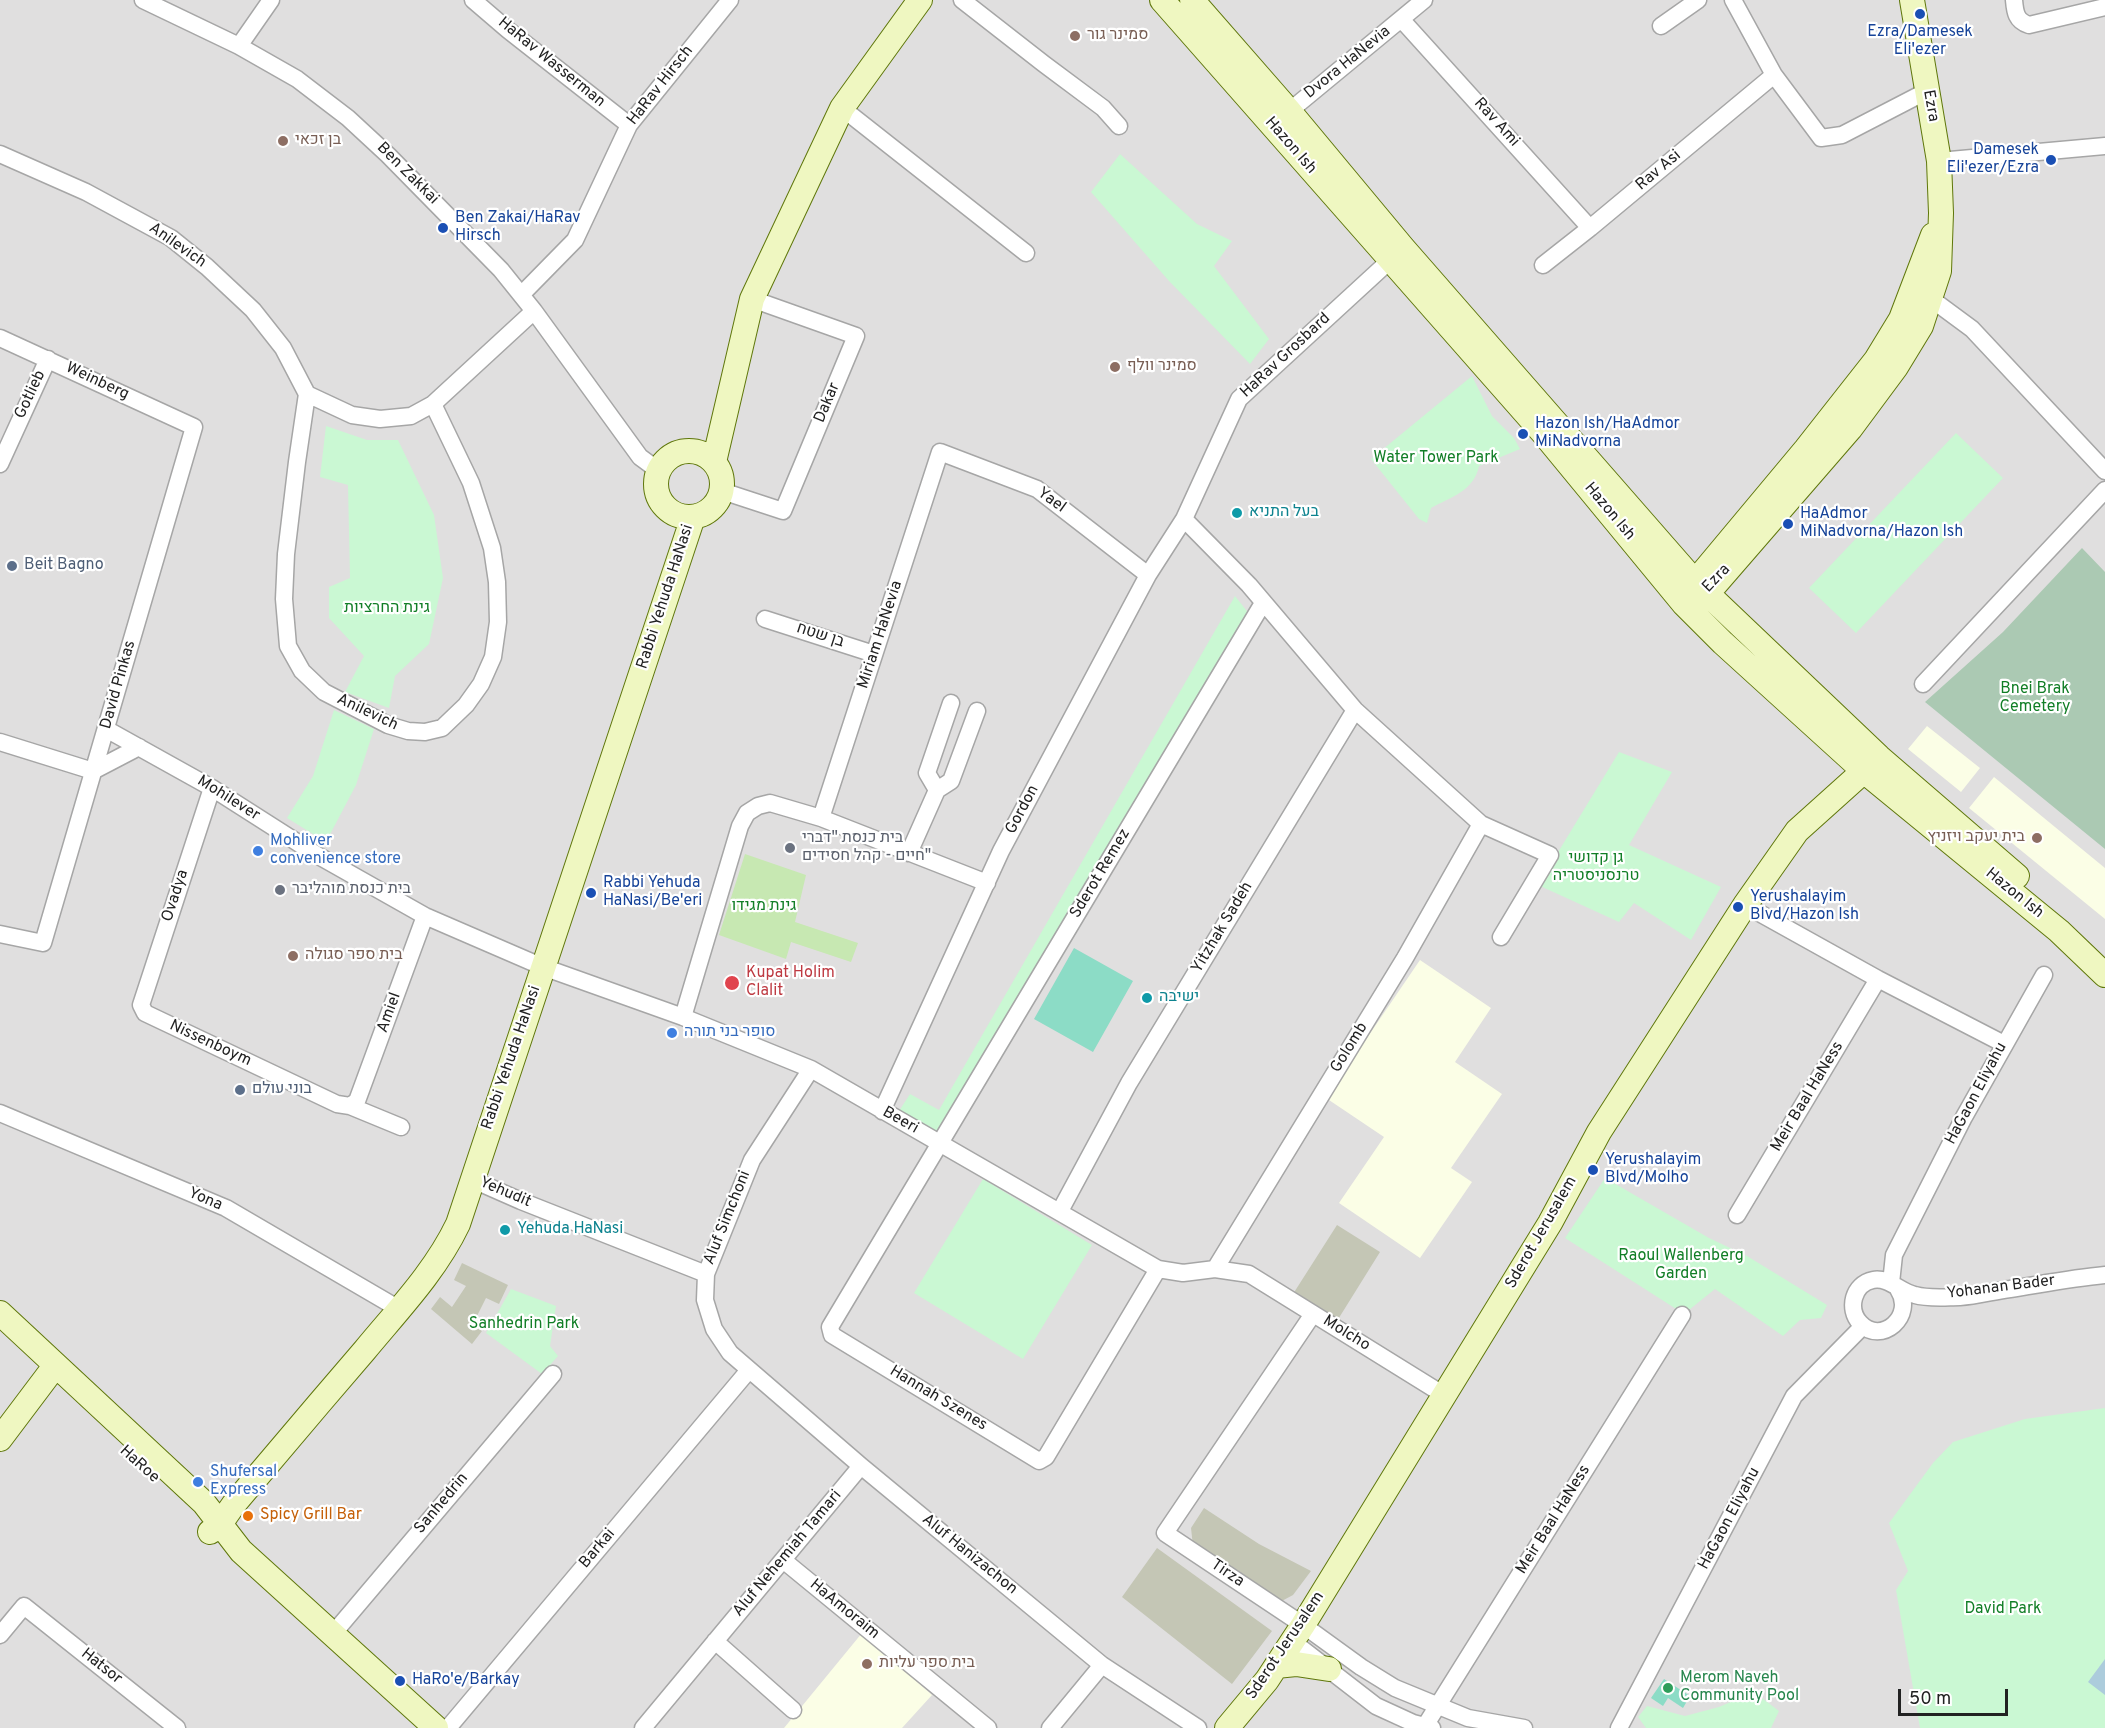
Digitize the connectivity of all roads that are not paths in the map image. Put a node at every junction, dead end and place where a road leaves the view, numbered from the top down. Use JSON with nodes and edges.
{"nodes":[{"id":1,"x":143,"y":0,"type":"edge"},
{"id":2,"x":272,"y":0,"type":"edge"},
{"id":3,"x":473,"y":0,"type":"edge"},
{"id":4,"x":730,"y":0,"type":"edge"},
{"id":5,"x":920,"y":0,"type":"edge"},
{"id":6,"x":962,"y":0,"type":"edge"},
{"id":7,"x":1162,"y":0,"type":"edge"},
{"id":8,"x":1192,"y":0,"type":"edge"},
{"id":9,"x":1424,"y":0,"type":"edge"},
{"id":10,"x":1698,"y":0,"type":"edge"},
{"id":11,"x":1733,"y":0,"type":"edge"},
{"id":12,"x":1912,"y":0,"type":"edge"},
{"id":13,"x":2014,"y":0,"type":"edge"},
{"id":14,"x":2105,"y":7,"type":"edge"},
{"id":15,"x":1401,"y":19,"type":"junction"},
{"id":16,"x":1661,"y":26,"type":"dead end"},
{"id":17,"x":239,"y":46,"type":"junction"},
{"id":18,"x":1774,"y":75,"type":"junction"},
{"id":19,"x":1927,"y":91,"type":"junction"},
{"id":20,"x":842,"y":108,"type":"junction"},
{"id":21,"x":1280,"y":118,"type":"junction"},
{"id":22,"x":629,"y":125,"type":"junction"},
{"id":23,"x":1119,"y":126,"type":"dead end"},
{"id":24,"x":2105,"y":146,"type":"edge"},
{"id":25,"x":0,"y":154,"type":"edge"},
{"id":26,"x":1940,"y":161,"type":"junction"},
{"id":27,"x":1941,"y":213,"type":"junction"},
{"id":28,"x":1590,"y":228,"type":"junction"},
{"id":29,"x":1026,"y":253,"type":"dead end"},
{"id":30,"x":1396,"y":254,"type":"junction"},
{"id":31,"x":1543,"y":265,"type":"dead end"},
{"id":32,"x":521,"y":295,"type":"junction"},
{"id":33,"x":752,"y":298,"type":"junction"},
{"id":34,"x":1930,"y":298,"type":"junction"},
{"id":35,"x":534,"y":311,"type":"junction"},
{"id":36,"x":0,"y":338,"type":"edge"},
{"id":37,"x":48,"y":359,"type":"junction"},
{"id":38,"x":307,"y":394,"type":"junction"},
{"id":39,"x":433,"y":404,"type":"junction"},
{"id":40,"x":195,"y":427,"type":"joint"},
{"id":41,"x":940,"y":452,"type":"joint"},
{"id":42,"x":714,"y":462,"type":"junction"},
{"id":43,"x":0,"y":464,"type":"edge"},
{"id":44,"x":659,"y":471,"type":"junction"},
{"id":45,"x":2105,"y":471,"type":"edge"},
{"id":46,"x":2105,"y":490,"type":"edge"},
{"id":47,"x":722,"y":491,"type":"junction"},
{"id":48,"x":693,"y":517,"type":"junction"},
{"id":49,"x":1184,"y":519,"type":"junction"},
{"id":50,"x":1148,"y":575,"type":"junction"},
{"id":51,"x":1701,"y":588,"type":"junction"},
{"id":52,"x":1263,"y":603,"type":"junction"},
{"id":53,"x":1684,"y":603,"type":"junction"},
{"id":54,"x":765,"y":619,"type":"dead end"},
{"id":55,"x":874,"y":654,"type":"junction"},
{"id":56,"x":1923,"y":684,"type":"dead end"},
{"id":57,"x":951,"y":704,"type":"dead end"},
{"id":58,"x":1355,"y":710,"type":"junction"},
{"id":59,"x":977,"y":711,"type":"dead end"},
{"id":60,"x":106,"y":729,"type":"junction"},
{"id":61,"x":0,"y":742,"type":"edge"},
{"id":62,"x":139,"y":747,"type":"junction"},
{"id":63,"x":1872,"y":764,"type":"junction"},
{"id":64,"x":93,"y":771,"type":"junction"},
{"id":65,"x":212,"y":788,"type":"junction"},
{"id":66,"x":937,"y":790,"type":"junction"},
{"id":67,"x":821,"y":818,"type":"junction"},
{"id":68,"x":1481,"y":824,"type":"junction"},
{"id":69,"x":909,"y":853,"type":"junction"},
{"id":70,"x":987,"y":883,"type":"junction"},
{"id":71,"x":1744,"y":904,"type":"junction"},
{"id":72,"x":425,"y":916,"type":"junction"},
{"id":73,"x":0,"y":934,"type":"edge"},
{"id":74,"x":1500,"y":937,"type":"dead end"},
{"id":75,"x":2105,"y":952,"type":"edge"},
{"id":76,"x":543,"y":967,"type":"junction"},
{"id":77,"x":2044,"y":975,"type":"dead end"},
{"id":78,"x":2105,"y":975,"type":"edge"},
{"id":79,"x":1878,"y":979,"type":"junction"},
{"id":80,"x":141,"y":1005,"type":"joint"},
{"id":81,"x":683,"y":1017,"type":"junction"},
{"id":82,"x":2004,"y":1044,"type":"junction"},
{"id":83,"x":811,"y":1069,"type":"junction"},
{"id":84,"x":350,"y":1106,"type":"junction"},
{"id":85,"x":882,"y":1111,"type":"junction"},
{"id":86,"x":0,"y":1113,"type":"edge"},
{"id":87,"x":401,"y":1127,"type":"dead end"},
{"id":88,"x":940,"y":1144,"type":"junction"},
{"id":89,"x":471,"y":1179,"type":"junction"},
{"id":90,"x":1060,"y":1212,"type":"junction"},
{"id":91,"x":1737,"y":1215,"type":"dead end"},
{"id":92,"x":1158,"y":1269,"type":"junction"},
{"id":93,"x":1215,"y":1269,"type":"junction"},
{"id":94,"x":706,"y":1274,"type":"junction"},
{"id":95,"x":1249,"y":1274,"type":"joint"},
{"id":96,"x":2105,"y":1275,"type":"edge"},
{"id":97,"x":1894,"y":1286,"type":"junction"},
{"id":98,"x":399,"y":1309,"type":"junction"},
{"id":99,"x":0,"y":1313,"type":"edge"},
{"id":100,"x":1313,"y":1314,"type":"junction"},
{"id":101,"x":1682,"y":1315,"type":"dead end"},
{"id":102,"x":1863,"y":1326,"type":"junction"},
{"id":103,"x":55,"y":1366,"type":"junction"},
{"id":104,"x":749,"y":1370,"type":"junction"},
{"id":105,"x":553,"y":1374,"type":"dead end"},
{"id":106,"x":61,"y":1391,"type":"junction"},
{"id":107,"x":1444,"y":1395,"type":"junction"},
{"id":108,"x":28,"y":1401,"type":"junction"},
{"id":109,"x":0,"y":1439,"type":"edge"},
{"id":110,"x":861,"y":1466,"type":"junction"},
{"id":111,"x":204,"y":1503,"type":"junction"},
{"id":112,"x":234,"y":1504,"type":"junction"},
{"id":113,"x":215,"y":1528,"type":"junction"},
{"id":114,"x":783,"y":1560,"type":"junction"},
{"id":115,"x":1298,"y":1633,"type":"junction"},
{"id":116,"x":0,"y":1635,"type":"edge"},
{"id":117,"x":332,"y":1635,"type":"junction"},
{"id":118,"x":715,"y":1641,"type":"junction"},
{"id":119,"x":1102,"y":1665,"type":"junction"},
{"id":120,"x":1276,"y":1666,"type":"junction"},
{"id":121,"x":1329,"y":1669,"type":"junction"},
{"id":122,"x":1437,"y":1706,"type":"junction"},
{"id":123,"x":793,"y":1710,"type":"dead end"},
{"id":124,"x":1429,"y":1727,"type":"edge"},
{"id":125,"x":177,"y":1728,"type":"edge"},
{"id":126,"x":436,"y":1728,"type":"edge"},
{"id":127,"x":448,"y":1728,"type":"edge"},
{"id":128,"x":643,"y":1728,"type":"edge"},
{"id":129,"x":988,"y":1728,"type":"edge"},
{"id":130,"x":1050,"y":1728,"type":"edge"},
{"id":131,"x":1198,"y":1728,"type":"edge"},
{"id":132,"x":1227,"y":1728,"type":"edge"},
{"id":133,"x":1524,"y":1728,"type":"edge"},
{"id":134,"x":1619,"y":1728,"type":"edge"}],
"edges":[{"from":1,"to":17,"type":"street","name":"Ben Zakkai"},
{"from":2,"to":17,"type":"street"},
{"from":3,"to":22,"type":"street","name":"HaRav Wasserman"},
{"from":4,"to":22,"type":"street","name":"HaRav Hirsch"},
{"from":5,"to":20,"type":"street"},
{"from":6,"to":23,"type":"street"},
{"from":7,"to":21,"type":"street","name":"Hazon Ish"},
{"from":8,"to":21,"type":"street","name":"Hazon Ish"},
{"from":9,"to":15,"type":"street","name":"Dvora HaNevia"},
{"from":10,"to":16,"type":"street"},
{"from":11,"to":18,"type":"street"},
{"from":12,"to":19,"type":"street","name":"Ezra"},
{"from":13,"to":14,"type":"street"},
{"from":15,"to":21,"type":"street","name":"Dvora HaNevia"},
{"from":15,"to":28,"type":"street","name":"Rav Ami"},
{"from":17,"to":32,"type":"street","name":"Ben Zakkai"},
{"from":18,"to":19,"type":"street"},
{"from":18,"to":28,"type":"street","name":"Rav Asi"},
{"from":19,"to":26,"type":"street","name":"Ezra"},
{"from":20,"to":29,"type":"street"},
{"from":20,"to":33,"type":"street"},
{"from":21,"to":30,"type":"street","name":"Hazon Ish"},
{"from":22,"to":32,"type":"street","name":"HaRav Hirsch"},
{"from":24,"to":26,"type":"street"},
{"from":25,"to":38,"type":"street","name":"Anilevich"},
{"from":26,"to":27,"type":"street","name":"Ezra"},
{"from":27,"to":34,"type":"street","name":"Ezra"},
{"from":27,"to":51,"type":"street","name":"Ezra"},
{"from":28,"to":31,"type":"street","name":"Rav Asi"},
{"from":30,"to":49,"type":"street","name":"HaRav Grosbard"},
{"from":30,"to":51,"type":"street","name":"Hazon Ish"},
{"from":30,"to":53,"type":"street","name":"Hazon Ish"},
{"from":32,"to":35,"type":"street","name":"Ben Zakkai"},
{"from":33,"to":42,"type":"street"},
{"from":33,"to":47,"type":"street","name":"Dakar"},
{"from":34,"to":45,"type":"street"},
{"from":34,"to":51,"type":"street","name":"Ezra"},
{"from":35,"to":39,"type":"street"},
{"from":35,"to":44,"type":"street","name":"Ben Zakkai"},
{"from":36,"to":37,"type":"street","name":"Weinberg"},
{"from":37,"to":40,"type":"street","name":"Weinberg"},
{"from":37,"to":43,"type":"street","name":"Gotlieb"},
{"from":38,"to":39,"type":"street"},
{"from":38,"to":39,"type":"street","name":"Anilevich"},
{"from":40,"to":60,"type":"street","name":"David Pinkas"},
{"from":41,"to":50,"type":"street","name":"Yael"},
{"from":41,"to":55,"type":"street","name":"Miriam HaNevia"},
{"from":42,"to":44,"type":"street"},
{"from":42,"to":47,"type":"street"},
{"from":44,"to":48,"type":"street"},
{"from":46,"to":56,"type":"street"},
{"from":47,"to":48,"type":"street"},
{"from":48,"to":76,"type":"street","name":"Rabbi Yehuda HaNasi"},
{"from":49,"to":50,"type":"street","name":"Gordon"},
{"from":49,"to":52,"type":"street"},
{"from":50,"to":70,"type":"street","name":"Gordon"},
{"from":51,"to":53,"type":"street","name":"Ezra"},
{"from":51,"to":63,"type":"street","name":"Hazon Ish"},
{"from":52,"to":58,"type":"street"},
{"from":52,"to":88,"type":"street","name":"Sderot Remez"},
{"from":53,"to":63,"type":"street","name":"Hazon Ish"},
{"from":54,"to":55,"type":"street","name":"בן שטח"},
{"from":55,"to":67,"type":"street","name":"Miriam HaNevia"},
{"from":57,"to":66,"type":"street"},
{"from":58,"to":68,"type":"street"},
{"from":58,"to":90,"type":"street","name":"Yitzhak Sadeh"},
{"from":59,"to":66,"type":"street"},
{"from":60,"to":62,"type":"street","name":"Mohilever"},
{"from":60,"to":64,"type":"street","name":"David Pinkas"},
{"from":61,"to":64,"type":"street"},
{"from":62,"to":64,"type":"street"},
{"from":62,"to":65,"type":"street","name":"Mohilever"},
{"from":63,"to":71,"type":"street","name":"Sderot Jerusalem"},
{"from":63,"to":75,"type":"street","name":"Hazon Ish"},
{"from":63,"to":78,"type":"street","name":"Hazon Ish"},
{"from":64,"to":73,"type":"street","name":"David Pinkas"},
{"from":65,"to":72,"type":"street","name":"Mohilever"},
{"from":65,"to":80,"type":"street","name":"Ovadya"},
{"from":66,"to":69,"type":"street"},
{"from":67,"to":69,"type":"street"},
{"from":67,"to":81,"type":"street"},
{"from":68,"to":74,"type":"street"},
{"from":68,"to":93,"type":"street","name":"Golomb"},
{"from":69,"to":70,"type":"street"},
{"from":70,"to":85,"type":"street","name":"Gordon"},
{"from":71,"to":79,"type":"street"},
{"from":71,"to":107,"type":"street","name":"Sderot Jerusalem"},
{"from":72,"to":76,"type":"street","name":"Mohilever"},
{"from":72,"to":84,"type":"street","name":"Amiel"},
{"from":76,"to":81,"type":"street","name":"Beeri"},
{"from":76,"to":89,"type":"street","name":"Rabbi Yehuda HaNasi"},
{"from":77,"to":82,"type":"street","name":"HaGaon Eliyahu"},
{"from":79,"to":82,"type":"street"},
{"from":79,"to":91,"type":"street","name":"Meir Baal HaNess"},
{"from":80,"to":84,"type":"street","name":"Nissenboym"},
{"from":81,"to":83,"type":"street","name":"Beeri"},
{"from":82,"to":97,"type":"street","name":"HaGaon Eliyahu"},
{"from":83,"to":85,"type":"street","name":"Beeri"},
{"from":83,"to":94,"type":"street","name":"Aluf Simchoni"},
{"from":84,"to":87,"type":"street","name":"Nissenboym"},
{"from":85,"to":88,"type":"street","name":"Beeri"},
{"from":86,"to":98,"type":"street","name":"Yona"},
{"from":88,"to":90,"type":"street","name":"Beeri"},
{"from":88,"to":92,"type":"street","name":"Hannah Szenes"},
{"from":89,"to":94,"type":"street","name":"Yehudit"},
{"from":89,"to":98,"type":"street","name":"Rabbi Yehuda HaNasi"},
{"from":90,"to":92,"type":"street","name":"Beeri"},
{"from":92,"to":93,"type":"street","name":"Beeri"},
{"from":93,"to":95,"type":"street","name":"Beeri"},
{"from":94,"to":104,"type":"street","name":"Aluf Simchoni"},
{"from":95,"to":100,"type":"street","name":"Molcho"},
{"from":96,"to":97,"type":"street","name":"Yohanan Bader"},
{"from":97,"to":102,"type":"street"},
{"from":97,"to":102,"type":"street"},
{"from":98,"to":112,"type":"street","name":"Rabbi Yehuda HaNasi"},
{"from":99,"to":103,"type":"street","name":"HaRoe"},
{"from":100,"to":107,"type":"street","name":"Molcho"},
{"from":100,"to":115,"type":"street","name":"Tirza"},
{"from":101,"to":122,"type":"street","name":"Meir Baal HaNess"},
{"from":102,"to":134,"type":"street","name":"HaGaon Eliyahu"},
{"from":103,"to":106,"type":"street","name":"HaRoe"},
{"from":103,"to":108,"type":"street"},
{"from":103,"to":111,"type":"street","name":"HaRoe"},
{"from":104,"to":110,"type":"street","name":"Aluf Hanizachon"},
{"from":104,"to":127,"type":"street","name":"Barkai"},
{"from":105,"to":117,"type":"street","name":"Sanhedrin"},
{"from":106,"to":108,"type":"street"},
{"from":106,"to":113,"type":"street","name":"HaRoe"},
{"from":107,"to":115,"type":"street","name":"Sderot Jerusalem"},
{"from":108,"to":109,"type":"street"},
{"from":110,"to":114,"type":"street","name":"Aluf Nehemiah Tamari"},
{"from":110,"to":119,"type":"street","name":"Aluf Hanizachon"},
{"from":111,"to":112,"type":"street"},
{"from":111,"to":113,"type":"street","name":"HaRoe"},
{"from":112,"to":113,"type":"street","name":"Rabbi Yehuda HaNasi"},
{"from":113,"to":117,"type":"street","name":"HaRoe"},
{"from":114,"to":118,"type":"street","name":"Aluf Nehemiah Tamari"},
{"from":114,"to":129,"type":"street","name":"HaAmoraim"},
{"from":115,"to":120,"type":"street","name":"Sderot Jerusalem"},
{"from":115,"to":121,"type":"street","name":"Tirza"},
{"from":115,"to":122,"type":"street","name":"Tirza"},
{"from":116,"to":125,"type":"street","name":"Hatsor"},
{"from":117,"to":126,"type":"street","name":"HaRoe"},
{"from":118,"to":123,"type":"street"},
{"from":118,"to":128,"type":"street","name":"Aluf Nehemiah Tamari"},
{"from":119,"to":130,"type":"street"},
{"from":119,"to":131,"type":"street","name":"Aluf Hanizachon"},
{"from":120,"to":121,"type":"street"},
{"from":120,"to":132,"type":"street","name":"Sderot Jerusalem"},
{"from":121,"to":124,"type":"street","name":"Tirza"},
{"from":122,"to":124,"type":"street","name":"Meir Baal HaNess"},
{"from":122,"to":133,"type":"street","name":"Tirza"}]}
